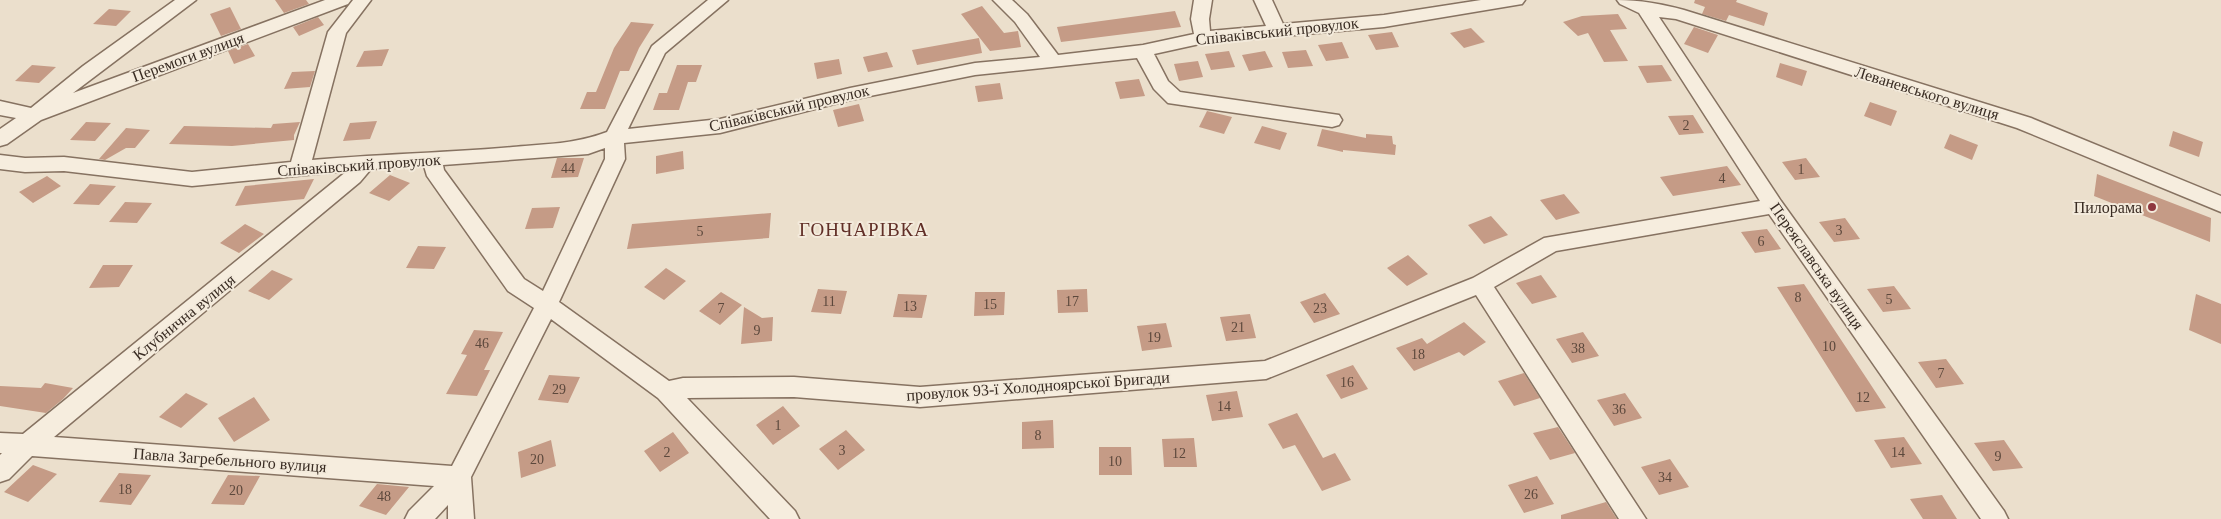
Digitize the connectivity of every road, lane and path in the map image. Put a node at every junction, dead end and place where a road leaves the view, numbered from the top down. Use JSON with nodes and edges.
{"nodes":[{"id":1,"x":187,"y":0,"type":"edge"},
{"id":2,"x":342,"y":0,"type":"edge"},
{"id":3,"x":362,"y":0,"type":"edge"},
{"id":4,"x":719,"y":0,"type":"edge"},
{"id":5,"x":1002,"y":0,"type":"edge"},
{"id":6,"x":1203,"y":0,"type":"edge"},
{"id":7,"x":1263,"y":0,"type":"edge"},
{"id":8,"x":1516,"y":0,"type":"edge"},
{"id":9,"x":1636,"y":5,"type":"edge"},
{"id":10,"x":1278,"y":31,"type":"junction"},
{"id":11,"x":1204,"y":37,"type":"junction"},
{"id":12,"x":1143,"y":51,"type":"junction"},
{"id":13,"x":1053,"y":62,"type":"junction"},
{"id":14,"x":0,"y":108,"type":"edge"},
{"id":15,"x":34,"y":115,"type":"junction"},
{"id":16,"x":1332,"y":120,"type":"dead end"},
{"id":17,"x":614,"y":136,"type":"junction"},
{"id":18,"x":0,"y":139,"type":"edge"},
{"id":19,"x":433,"y":159,"type":"junction"},
{"id":20,"x":0,"y":162,"type":"edge"},
{"id":21,"x":366,"y":162,"type":"junction"},
{"id":22,"x":299,"y":170,"type":"junction"},
{"id":23,"x":2221,"y":204,"type":"edge"},
{"id":24,"x":1774,"y":206,"type":"junction"},
{"id":25,"x":1481,"y":284,"type":"junction"},
{"id":26,"x":547,"y":305,"type":"junction"},
{"id":27,"x":666,"y":390,"type":"junction"},
{"id":28,"x":0,"y":443,"type":"edge"},
{"id":29,"x":28,"y":445,"type":"junction"},
{"id":30,"x":0,"y":471,"type":"edge"},
{"id":31,"x":459,"y":477,"type":"junction"},
{"id":32,"x":418,"y":519,"type":"edge"},
{"id":33,"x":461,"y":519,"type":"edge"},
{"id":34,"x":786,"y":519,"type":"edge"},
{"id":35,"x":1633,"y":519,"type":"edge"},
{"id":36,"x":1995,"y":519,"type":"edge"}],
"edges":[{"from":1,"to":15,"type":"street","name":"Перемоги вулиця"},
{"from":2,"to":15,"type":"street","name":"Перемоги вулиця"},
{"from":3,"to":22,"type":"street"},
{"from":4,"to":17,"type":"street"},
{"from":5,"to":13,"type":"street"},
{"from":6,"to":11,"type":"street"},
{"from":7,"to":10,"type":"street"},
{"from":8,"to":10,"type":"street","name":"Співаківський провулок"},
{"from":9,"to":23,"type":"street","name":"Леваневського вулиця"},
{"from":9,"to":24,"type":"street","name":"Переяславська вулиця"},
{"from":10,"to":11,"type":"street","name":"Співаківський провулок"},
{"from":11,"to":12,"type":"street","name":"Співаківський провулок"},
{"from":12,"to":13,"type":"street","name":"Співаківський провулок"},
{"from":12,"to":16,"type":"street"},
{"from":13,"to":17,"type":"street","name":"Співаківський провулок"},
{"from":14,"to":15,"type":"street"},
{"from":15,"to":18,"type":"street","name":"Перемоги вулиця"},
{"from":17,"to":19,"type":"street","name":"Співаківський провулок"},
{"from":17,"to":26,"type":"street"},
{"from":19,"to":21,"type":"street","name":"Співаківський провулок"},
{"from":19,"to":26,"type":"street"},
{"from":20,"to":22,"type":"street","name":"Співаківський провулок"},
{"from":21,"to":22,"type":"street","name":"Співаківський провулок"},
{"from":21,"to":29,"type":"street","name":"Клубнична вулиця"},
{"from":24,"to":25,"type":"street","name":"провулок 93-ї Холодноярської Бригади"},
{"from":24,"to":36,"type":"street","name":"Переяславська вулиця"},
{"from":25,"to":27,"type":"street","name":"провулок 93-ї Холодноярської Бригади"},
{"from":25,"to":35,"type":"street"},
{"from":26,"to":27,"type":"street"},
{"from":26,"to":31,"type":"street"},
{"from":27,"to":34,"type":"street"},
{"from":28,"to":29,"type":"street","name":"Павла Загребельного вулиця"},
{"from":29,"to":30,"type":"street","name":"Клубнична вулиця"},
{"from":29,"to":31,"type":"street","name":"Павла Загребельного вулиця"},
{"from":31,"to":32,"type":"street"},
{"from":31,"to":33,"type":"street"}]}
